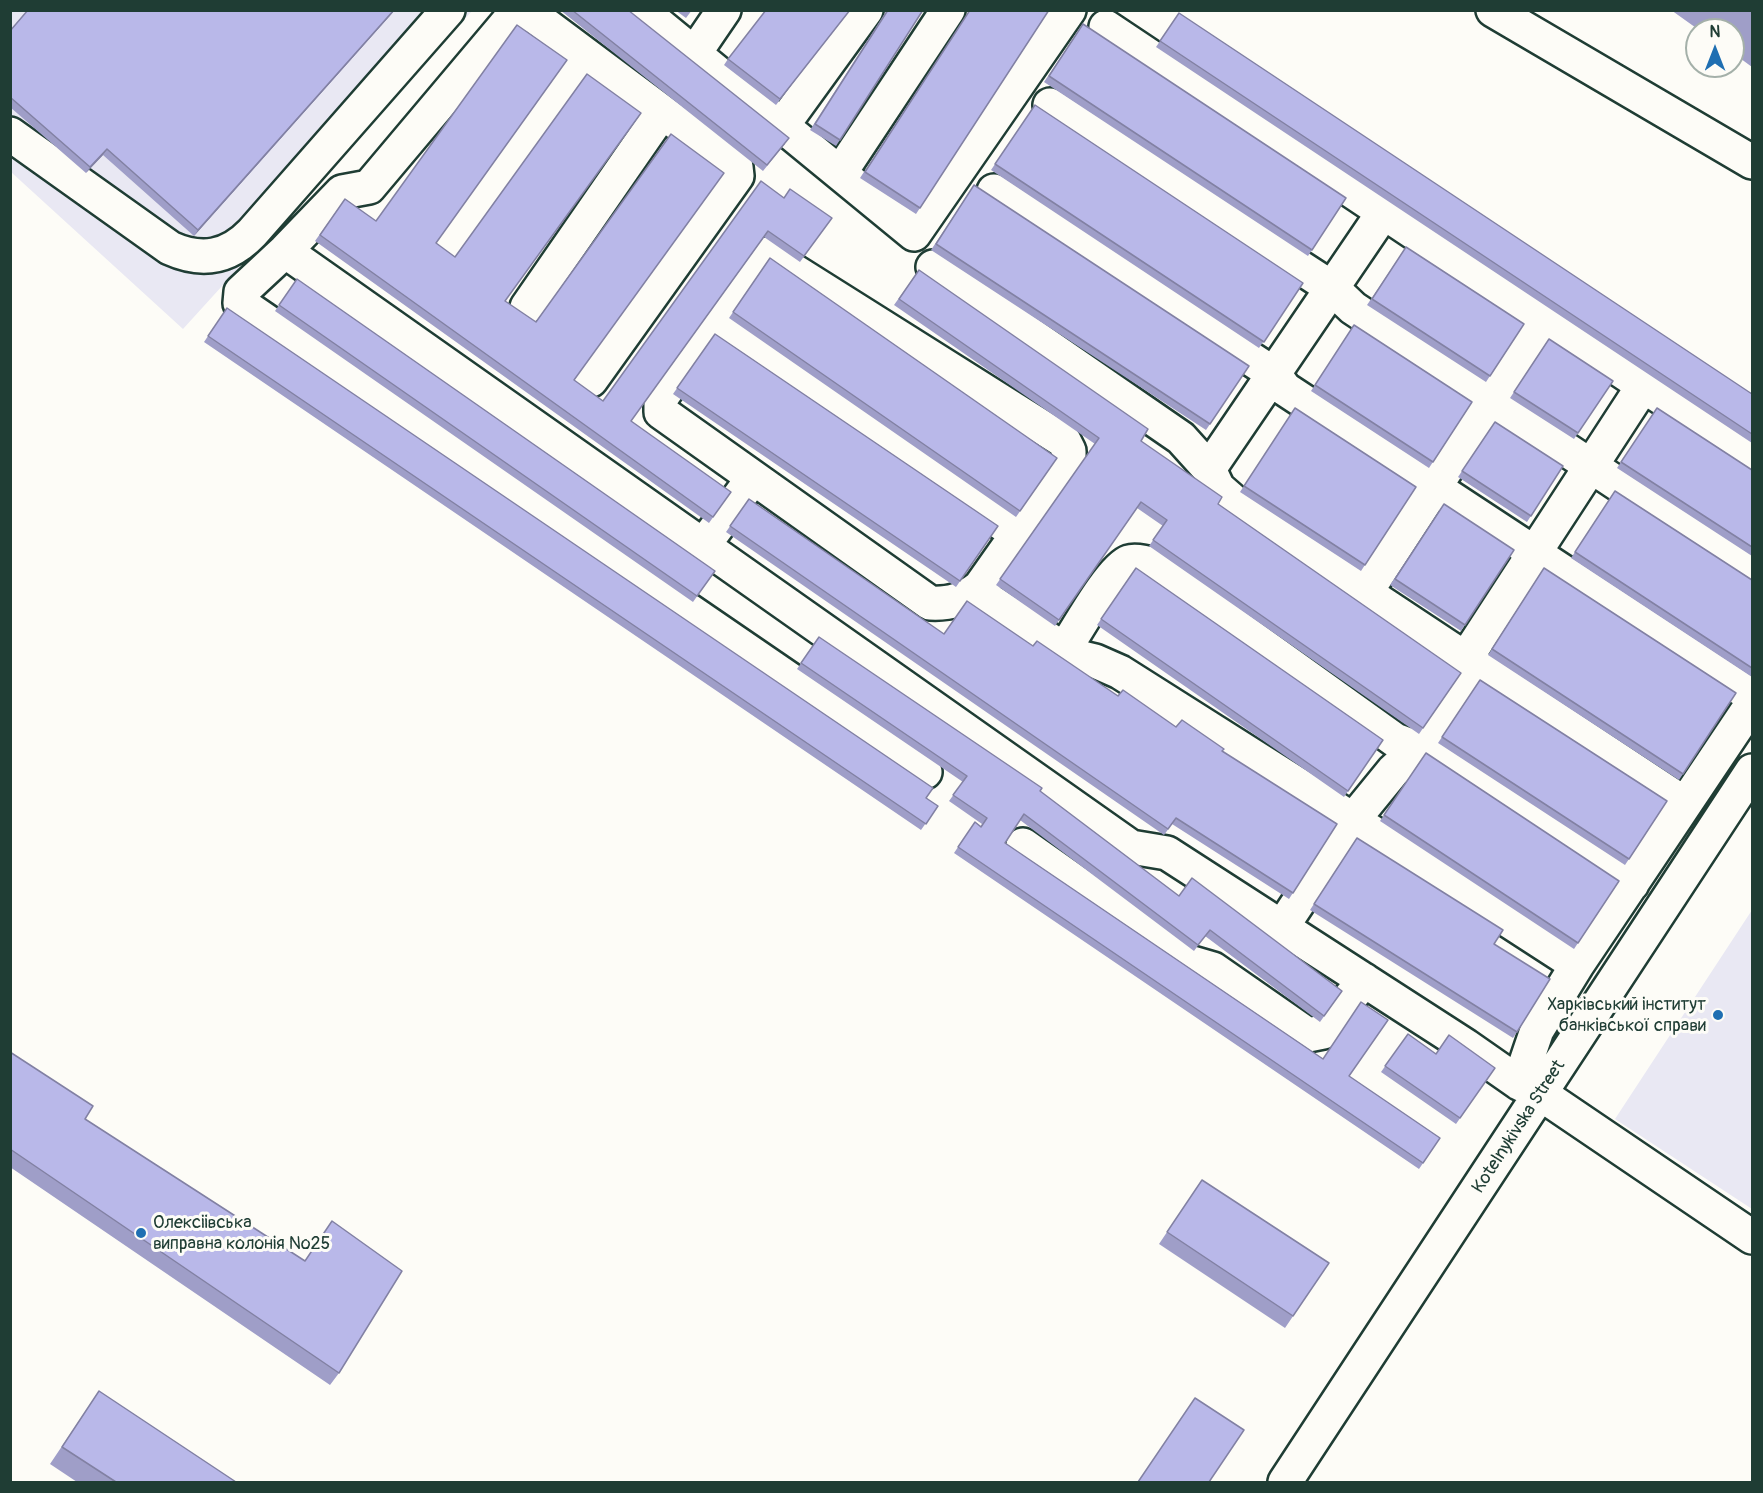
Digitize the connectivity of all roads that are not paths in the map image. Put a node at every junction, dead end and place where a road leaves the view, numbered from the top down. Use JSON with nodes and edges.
{"nodes":[{"id":1,"x":448,"y":10,"type":"edge"},
{"id":2,"x":641,"y":10,"type":"edge"},
{"id":3,"x":724,"y":10,"type":"edge"},
{"id":4,"x":866,"y":10,"type":"edge"},
{"id":5,"x":948,"y":10,"type":"edge"},
{"id":6,"x":1069,"y":10,"type":"edge"},
{"id":7,"x":1493,"y":10,"type":"edge"},
{"id":8,"x":1106,"y":27,"type":"dead end"},
{"id":9,"x":694,"y":54,"type":"junction"},
{"id":10,"x":586,"y":55,"type":"junction"},
{"id":11,"x":1050,"y":105,"type":"dead end"},
{"id":12,"x":662,"y":112,"type":"junction"},
{"id":13,"x":782,"y":126,"type":"junction"},
{"id":14,"x":10,"y":134,"type":"edge"},
{"id":15,"x":1752,"y":162,"type":"edge"},
{"id":16,"x":840,"y":173,"type":"junction"},
{"id":17,"x":994,"y":191,"type":"dead end"},
{"id":18,"x":1383,"y":213,"type":"junction"},
{"id":19,"x":447,"y":247,"type":"dead end"},
{"id":20,"x":285,"y":251,"type":"junction"},
{"id":21,"x":933,"y":267,"type":"dead end"},
{"id":22,"x":1332,"y":288,"type":"junction"},
{"id":23,"x":527,"y":307,"type":"dead end"},
{"id":24,"x":1544,"y":320,"type":"junction"},
{"id":25,"x":712,"y":324,"type":"junction"},
{"id":26,"x":1274,"y":374,"type":"junction"},
{"id":27,"x":591,"y":380,"type":"dead end"},
{"id":28,"x":1643,"y":386,"type":"junction"},
{"id":29,"x":1492,"y":400,"type":"junction"},
{"id":30,"x":1752,"y":458,"type":"edge"},
{"id":31,"x":1591,"y":466,"type":"junction"},
{"id":32,"x":1209,"y":469,"type":"junction"},
{"id":33,"x":753,"y":478,"type":"junction"},
{"id":34,"x":1435,"y":487,"type":"junction"},
{"id":35,"x":1017,"y":534,"type":"junction"},
{"id":36,"x":703,"y":546,"type":"junction"},
{"id":37,"x":1534,"y":552,"type":"junction"},
{"id":38,"x":1752,"y":573,"type":"edge"},
{"id":39,"x":975,"y":591,"type":"junction"},
{"id":40,"x":1366,"y":592,"type":"junction"},
{"id":41,"x":1064,"y":650,"type":"junction"},
{"id":42,"x":1471,"y":662,"type":"junction"},
{"id":43,"x":1752,"y":696,"type":"edge"},
{"id":44,"x":1752,"y":704,"type":"edge"},
{"id":45,"x":1418,"y":748,"type":"junction"},
{"id":46,"x":1752,"y":771,"type":"edge"},
{"id":47,"x":925,"y":772,"type":"dead end"},
{"id":48,"x":1685,"y":804,"type":"junction"},
{"id":49,"x":1353,"y":820,"type":"junction"},
{"id":50,"x":1023,"y":845,"type":"dead end"},
{"id":51,"x":1632,"y":884,"type":"junction"},
{"id":52,"x":1282,"y":927,"type":"junction"},
{"id":53,"x":1577,"y":965,"type":"junction"},
{"id":54,"x":1364,"y":980,"type":"junction"},
{"id":55,"x":1530,"y":1088,"type":"junction"},
{"id":56,"x":1752,"y":1237,"type":"edge"},
{"id":57,"x":1285,"y":1482,"type":"edge"}],
"edges":[{"from":1,"to":14,"type":"street"},
{"from":2,"to":9,"type":"street"},
{"from":3,"to":9,"type":"street"},
{"from":4,"to":13,"type":"street"},
{"from":5,"to":16,"type":"street"},
{"from":6,"to":16,"type":"street"},
{"from":7,"to":15,"type":"street"},
{"from":8,"to":18,"type":"street"},
{"from":9,"to":13,"type":"street"},
{"from":10,"to":12,"type":"street"},
{"from":10,"to":19,"type":"street"},
{"from":10,"to":20,"type":"street"},
{"from":11,"to":22,"type":"street"},
{"from":12,"to":23,"type":"street"},
{"from":12,"to":27,"type":"street"},
{"from":13,"to":16,"type":"street"},
{"from":17,"to":26,"type":"street"},
{"from":18,"to":22,"type":"street"},
{"from":18,"to":24,"type":"street"},
{"from":20,"to":36,"type":"street"},
{"from":20,"to":47,"type":"street"},
{"from":21,"to":32,"type":"street"},
{"from":22,"to":26,"type":"street"},
{"from":22,"to":29,"type":"street"},
{"from":24,"to":28,"type":"street"},
{"from":24,"to":29,"type":"street"},
{"from":25,"to":33,"type":"street"},
{"from":25,"to":35,"type":"street"},
{"from":25,"to":35,"type":"street"},
{"from":26,"to":32,"type":"street"},
{"from":26,"to":34,"type":"street"},
{"from":28,"to":30,"type":"street"},
{"from":28,"to":31,"type":"street"},
{"from":29,"to":31,"type":"street"},
{"from":29,"to":34,"type":"street"},
{"from":31,"to":37,"type":"street"},
{"from":31,"to":38,"type":"street"},
{"from":32,"to":40,"type":"street"},
{"from":33,"to":36,"type":"street"},
{"from":33,"to":39,"type":"street"},
{"from":34,"to":37,"type":"street"},
{"from":34,"to":40,"type":"street"},
{"from":35,"to":39,"type":"street"},
{"from":36,"to":52,"type":"street"},
{"from":37,"to":42,"type":"street"},
{"from":37,"to":43,"type":"street"},
{"from":39,"to":41,"type":"street"},
{"from":40,"to":42,"type":"street"},
{"from":41,"to":45,"type":"street"},
{"from":41,"to":49,"type":"street"},
{"from":42,"to":45,"type":"street"},
{"from":42,"to":48,"type":"street"},
{"from":44,"to":48,"type":"street"},
{"from":45,"to":49,"type":"street"},
{"from":45,"to":51,"type":"street"},
{"from":46,"to":55,"type":"street","name":"Kotelnykivska Street"},
{"from":48,"to":51,"type":"street"},
{"from":49,"to":52,"type":"street"},
{"from":49,"to":53,"type":"street"},
{"from":50,"to":54,"type":"street"},
{"from":51,"to":53,"type":"street"},
{"from":52,"to":54,"type":"street"},
{"from":53,"to":55,"type":"street"},
{"from":54,"to":55,"type":"street"},
{"from":55,"to":56,"type":"street"},
{"from":55,"to":57,"type":"street","name":"Kotelnykivska Street"}]}
